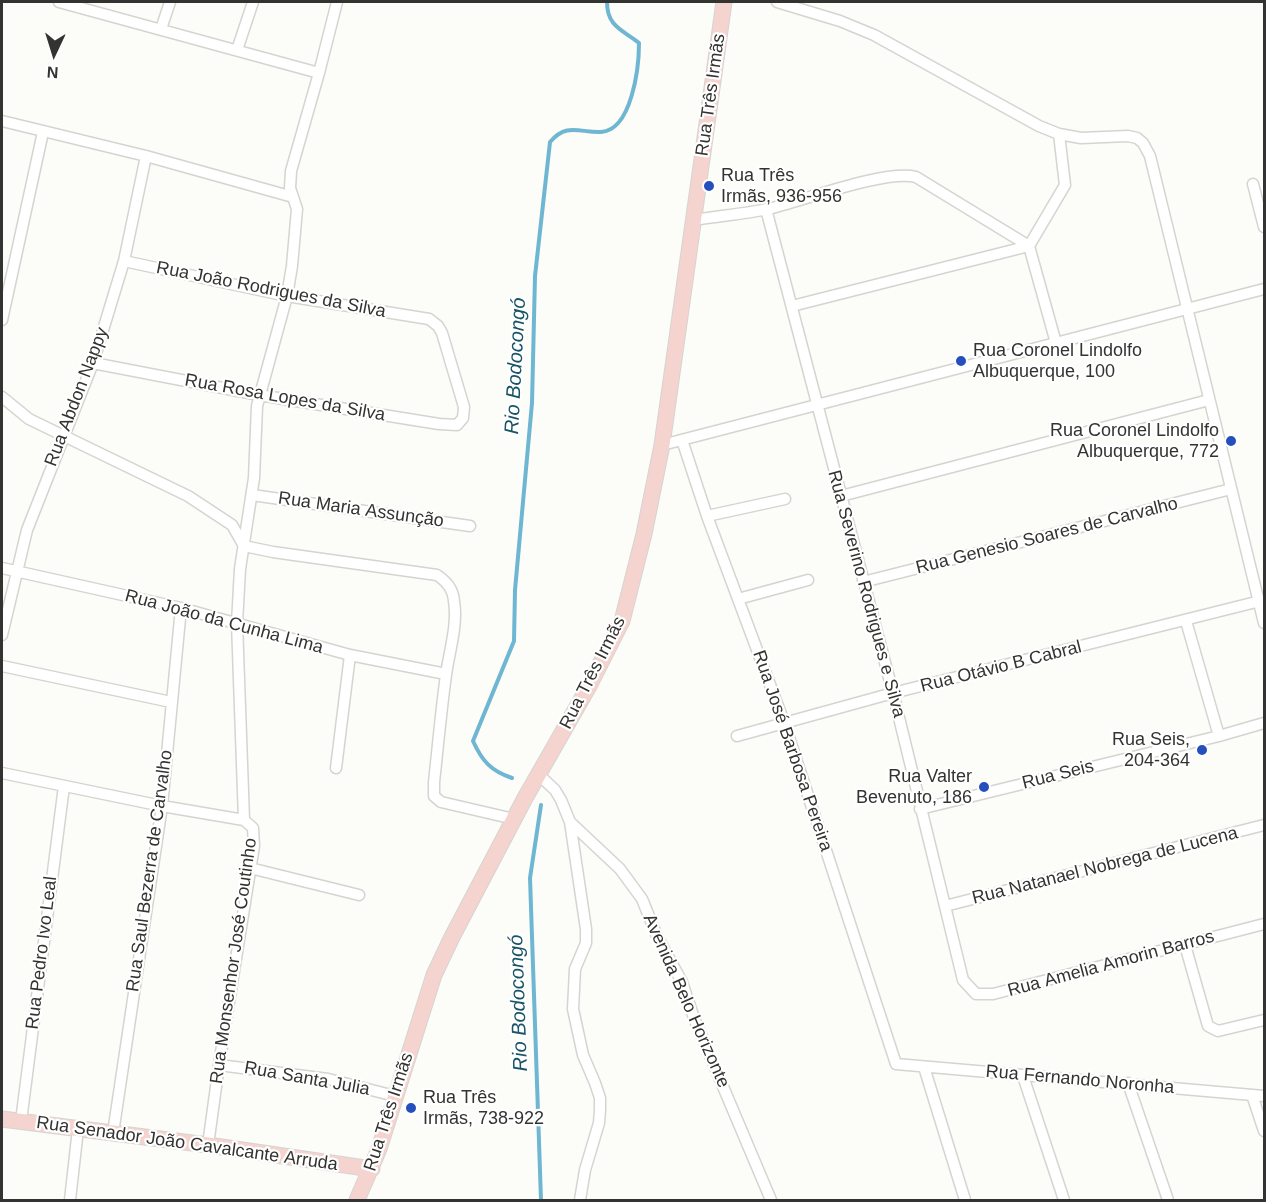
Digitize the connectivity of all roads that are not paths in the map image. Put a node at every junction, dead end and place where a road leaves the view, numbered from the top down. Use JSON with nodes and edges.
{"nodes":[{"id":1,"x":59,"y":2,"type":"edge"},
{"id":2,"x":170,"y":2,"type":"edge"},
{"id":3,"x":254,"y":2,"type":"edge"},
{"id":4,"x":337,"y":2,"type":"edge"},
{"id":5,"x":724,"y":2,"type":"edge"},
{"id":6,"x":777,"y":2,"type":"edge"},
{"id":7,"x":161,"y":29,"type":"junction"},
{"id":8,"x":237,"y":50,"type":"junction"},
{"id":9,"x":319,"y":73,"type":"junction"},
{"id":10,"x":2,"y":121,"type":"edge"},
{"id":11,"x":43,"y":132,"type":"junction"},
{"id":12,"x":1059,"y":134,"type":"junction"},
{"id":13,"x":146,"y":156,"type":"junction"},
{"id":14,"x":1253,"y":184,"type":"dead end"},
{"id":15,"x":293,"y":197,"type":"junction"},
{"id":16,"x":766,"y":209,"type":"junction"},
{"id":17,"x":694,"y":220,"type":"junction"},
{"id":18,"x":1264,"y":227,"type":"edge"},
{"id":19,"x":1029,"y":246,"type":"junction"},
{"id":20,"x":124,"y":261,"type":"junction"},
{"id":21,"x":1264,"y":289,"type":"edge"},
{"id":22,"x":287,"y":296,"type":"junction"},
{"id":23,"x":792,"y":306,"type":"junction"},
{"id":24,"x":1186,"y":308,"type":"junction"},
{"id":25,"x":2,"y":320,"type":"edge"},
{"id":26,"x":1056,"y":343,"type":"junction"},
{"id":27,"x":93,"y":363,"type":"junction"},
{"id":28,"x":259,"y":395,"type":"junction"},
{"id":29,"x":2,"y":397,"type":"edge"},
{"id":30,"x":1209,"y":400,"type":"junction"},
{"id":31,"x":817,"y":405,"type":"junction"},
{"id":32,"x":464,"y":407,"type":"joint"},
{"id":33,"x":64,"y":435,"type":"junction"},
{"id":34,"x":682,"y":440,"type":"junction"},
{"id":35,"x":662,"y":445,"type":"junction"},
{"id":36,"x":1231,"y":489,"type":"junction"},
{"id":37,"x":252,"y":495,"type":"junction"},
{"id":38,"x":841,"y":496,"type":"junction"},
{"id":39,"x":785,"y":499,"type":"dead end"},
{"id":40,"x":707,"y":516,"type":"junction"},
{"id":41,"x":470,"y":526,"type":"dead end"},
{"id":42,"x":244,"y":546,"type":"junction"},
{"id":43,"x":2,"y":568,"type":"edge"},
{"id":44,"x":16,"y":570,"type":"junction"},
{"id":45,"x":808,"y":580,"type":"dead end"},
{"id":46,"x":863,"y":582,"type":"junction"},
{"id":47,"x":738,"y":599,"type":"junction"},
{"id":48,"x":1262,"y":600,"type":"edge"},
{"id":49,"x":181,"y":608,"type":"junction"},
{"id":50,"x":1186,"y":621,"type":"junction"},
{"id":51,"x":237,"y":623,"type":"junction"},
{"id":52,"x":1264,"y":623,"type":"edge"},
{"id":53,"x":2,"y":635,"type":"edge"},
{"id":54,"x":350,"y":655,"type":"junction"},
{"id":55,"x":2,"y":666,"type":"edge"},
{"id":56,"x":446,"y":675,"type":"junction"},
{"id":57,"x":892,"y":693,"type":"junction"},
{"id":58,"x":171,"y":702,"type":"junction"},
{"id":59,"x":784,"y":722,"type":"junction"},
{"id":60,"x":1264,"y":723,"type":"edge"},
{"id":61,"x":737,"y":736,"type":"dead end"},
{"id":62,"x":1220,"y":736,"type":"junction"},
{"id":63,"x":336,"y":768,"type":"dead end"},
{"id":64,"x":2,"y":773,"type":"edge"},
{"id":65,"x":537,"y":775,"type":"junction"},
{"id":66,"x":64,"y":786,"type":"junction"},
{"id":67,"x":162,"y":806,"type":"junction"},
{"id":68,"x":920,"y":809,"type":"junction"},
{"id":69,"x":514,"y":819,"type":"junction"},
{"id":70,"x":244,"y":820,"type":"junction"},
{"id":71,"x":570,"y":822,"type":"junction"},
{"id":72,"x":1264,"y":825,"type":"edge"},
{"id":73,"x":250,"y":868,"type":"junction"},
{"id":74,"x":359,"y":895,"type":"dead end"},
{"id":75,"x":945,"y":906,"type":"junction"},
{"id":76,"x":1264,"y":924,"type":"edge"},
{"id":77,"x":1185,"y":945,"type":"junction"},
{"id":78,"x":963,"y":980,"type":"joint"},
{"id":79,"x":1264,"y":1020,"type":"edge"},
{"id":80,"x":896,"y":1064,"type":"joint"},
{"id":81,"x":219,"y":1065,"type":"junction"},
{"id":82,"x":924,"y":1067,"type":"junction"},
{"id":83,"x":1023,"y":1076,"type":"junction"},
{"id":84,"x":1128,"y":1083,"type":"junction"},
{"id":85,"x":1252,"y":1095,"type":"junction"},
{"id":86,"x":395,"y":1096,"type":"junction"},
{"id":87,"x":1264,"y":1096,"type":"edge"},
{"id":88,"x":2,"y":1119,"type":"edge"},
{"id":89,"x":21,"y":1121,"type":"junction"},
{"id":90,"x":78,"y":1129,"type":"junction"},
{"id":91,"x":1264,"y":1131,"type":"edge"},
{"id":92,"x":114,"y":1132,"type":"junction"},
{"id":93,"x":208,"y":1145,"type":"junction"},
{"id":94,"x":372,"y":1169,"type":"junction"},
{"id":95,"x":70,"y":1200,"type":"edge"},
{"id":96,"x":357,"y":1200,"type":"edge"},
{"id":97,"x":580,"y":1200,"type":"edge"},
{"id":98,"x":771,"y":1200,"type":"edge"},
{"id":99,"x":965,"y":1200,"type":"edge"},
{"id":100,"x":1064,"y":1200,"type":"edge"},
{"id":101,"x":1168,"y":1200,"type":"edge"}],
"edges":[{"from":1,"to":7,"type":"street"},
{"from":2,"to":7,"type":"street"},
{"from":3,"to":8,"type":"street"},
{"from":4,"to":9,"type":"street","name":"Rua Monsenhor José Coutinho"},
{"from":5,"to":17,"type":"street","name":"Rua Três Irmãs"},
{"from":6,"to":12,"type":"street"},
{"from":7,"to":8,"type":"street"},
{"from":8,"to":9,"type":"street"},
{"from":9,"to":15,"type":"street","name":"Rua Monsenhor José Coutinho"},
{"from":10,"to":11,"type":"street"},
{"from":11,"to":13,"type":"street"},
{"from":11,"to":25,"type":"street"},
{"from":12,"to":19,"type":"street"},
{"from":12,"to":24,"type":"street"},
{"from":13,"to":15,"type":"street"},
{"from":13,"to":20,"type":"street","name":"Rua Abdon Nappy"},
{"from":14,"to":18,"type":"street"},
{"from":15,"to":22,"type":"street","name":"Rua Monsenhor José Coutinho"},
{"from":16,"to":17,"type":"street"},
{"from":16,"to":19,"type":"street"},
{"from":16,"to":23,"type":"street","name":"Rua Severino Rodrigues e Silva"},
{"from":17,"to":35,"type":"street","name":"Rua Três Irmãs"},
{"from":19,"to":23,"type":"street"},
{"from":19,"to":26,"type":"street"},
{"from":20,"to":22,"type":"street","name":"Rua João Rodrigues da Silva"},
{"from":20,"to":27,"type":"street","name":"Rua Abdon Nappy"},
{"from":21,"to":24,"type":"street"},
{"from":22,"to":28,"type":"street","name":"Rua Monsenhor José Coutinho"},
{"from":22,"to":32,"type":"street","name":"Rua João Rodrigues da Silva"},
{"from":23,"to":31,"type":"street","name":"Rua Severino Rodrigues e Silva"},
{"from":24,"to":26,"type":"street"},
{"from":24,"to":30,"type":"street"},
{"from":26,"to":31,"type":"street"},
{"from":27,"to":28,"type":"street","name":"Rua Rosa Lopes da Silva"},
{"from":27,"to":33,"type":"street","name":"Rua Abdon Nappy"},
{"from":28,"to":32,"type":"street","name":"Rua Rosa Lopes da Silva"},
{"from":28,"to":37,"type":"street","name":"Rua Monsenhor José Coutinho"},
{"from":29,"to":33,"type":"street"},
{"from":30,"to":36,"type":"street"},
{"from":30,"to":38,"type":"street"},
{"from":31,"to":34,"type":"street"},
{"from":31,"to":38,"type":"street","name":"Rua Severino Rodrigues e Silva"},
{"from":33,"to":42,"type":"street"},
{"from":33,"to":44,"type":"street","name":"Rua Abdon Nappy"},
{"from":34,"to":35,"type":"street"},
{"from":34,"to":40,"type":"street","name":"Rua José Barbosa Pereira"},
{"from":35,"to":65,"type":"street","name":"Rua Três Irmãs"},
{"from":36,"to":46,"type":"street","name":"Rua Genesio Soares de Carvalho"},
{"from":36,"to":48,"type":"street"},
{"from":37,"to":41,"type":"street","name":"Rua Maria Assunção"},
{"from":37,"to":42,"type":"street","name":"Rua Monsenhor José Coutinho"},
{"from":38,"to":46,"type":"street","name":"Rua Severino Rodrigues e Silva"},
{"from":39,"to":40,"type":"street"},
{"from":40,"to":47,"type":"street","name":"Rua José Barbosa Pereira"},
{"from":42,"to":51,"type":"street","name":"Rua Monsenhor José Coutinho"},
{"from":42,"to":56,"type":"street"},
{"from":43,"to":44,"type":"street","name":"Rua João da Cunha Lima"},
{"from":44,"to":49,"type":"street","name":"Rua João da Cunha Lima"},
{"from":44,"to":53,"type":"street","name":"Rua Abdon Nappy"},
{"from":45,"to":47,"type":"street"},
{"from":46,"to":57,"type":"street","name":"Rua Severino Rodrigues e Silva"},
{"from":47,"to":59,"type":"street","name":"Rua José Barbosa Pereira"},
{"from":48,"to":50,"type":"street","name":"Rua Otávio B Cabral"},
{"from":48,"to":52,"type":"street"},
{"from":49,"to":51,"type":"street","name":"Rua João da Cunha Lima"},
{"from":49,"to":58,"type":"street","name":"Rua Saul Bezerra de Carvalho"},
{"from":50,"to":57,"type":"street","name":"Rua Otávio B Cabral"},
{"from":50,"to":62,"type":"street"},
{"from":51,"to":54,"type":"street","name":"Rua João da Cunha Lima"},
{"from":51,"to":70,"type":"street","name":"Rua Monsenhor José Coutinho"},
{"from":54,"to":56,"type":"street","name":"Rua João da Cunha Lima"},
{"from":54,"to":63,"type":"street"},
{"from":55,"to":58,"type":"street"},
{"from":56,"to":69,"type":"street"},
{"from":57,"to":59,"type":"street","name":"Rua Otávio B Cabral"},
{"from":57,"to":68,"type":"street","name":"Rua Severino Rodrigues e Silva"},
{"from":58,"to":67,"type":"street","name":"Rua Saul Bezerra de Carvalho"},
{"from":59,"to":61,"type":"street","name":"Rua Otávio B Cabral"},
{"from":59,"to":80,"type":"street","name":"Rua José Barbosa Pereira"},
{"from":60,"to":62,"type":"street","name":"Rua Seis"},
{"from":62,"to":68,"type":"street","name":"Rua Seis"},
{"from":64,"to":66,"type":"street"},
{"from":65,"to":69,"type":"street","name":"Rua Três Irmãs"},
{"from":65,"to":71,"type":"street"},
{"from":66,"to":67,"type":"street"},
{"from":66,"to":89,"type":"street","name":"Rua Pedro Ivo Leal"},
{"from":67,"to":70,"type":"street"},
{"from":67,"to":92,"type":"street","name":"Rua Saul Bezerra de Carvalho"},
{"from":68,"to":75,"type":"street","name":"Rua Severino Rodrigues e Silva"},
{"from":69,"to":86,"type":"street","name":"Rua Três Irmãs"},
{"from":70,"to":73,"type":"street","name":"Rua Monsenhor José Coutinho"},
{"from":71,"to":97,"type":"street"},
{"from":71,"to":98,"type":"street","name":"Avenida Belo Horizonte"},
{"from":72,"to":75,"type":"street","name":"Rua Natanael Nobrega de Lucena"},
{"from":73,"to":74,"type":"street"},
{"from":73,"to":81,"type":"street","name":"Rua Monsenhor José Coutinho"},
{"from":75,"to":78,"type":"street","name":"Rua Severino Rodrigues e Silva"},
{"from":76,"to":77,"type":"street","name":"Rua Amelia Amorin Barros"},
{"from":77,"to":78,"type":"street","name":"Rua Amelia Amorin Barros"},
{"from":77,"to":79,"type":"street"},
{"from":80,"to":82,"type":"street","name":"Rua Fernando Noronha"},
{"from":81,"to":86,"type":"street","name":"Rua Santa Julia"},
{"from":81,"to":93,"type":"street","name":"Rua Monsenhor José Coutinho"},
{"from":82,"to":83,"type":"street","name":"Rua Fernando Noronha"},
{"from":82,"to":99,"type":"street"},
{"from":83,"to":84,"type":"street","name":"Rua Fernando Noronha"},
{"from":83,"to":100,"type":"street"},
{"from":84,"to":85,"type":"street","name":"Rua Fernando Noronha"},
{"from":84,"to":101,"type":"street"},
{"from":85,"to":87,"type":"street","name":"Rua Fernando Noronha"},
{"from":85,"to":91,"type":"street"},
{"from":86,"to":94,"type":"street","name":"Rua Três Irmãs"},
{"from":88,"to":89,"type":"street","name":"Rua Senador João Cavalcante Arruda"},
{"from":89,"to":90,"type":"street","name":"Rua Senador João Cavalcante Arruda"},
{"from":90,"to":92,"type":"street","name":"Rua Senador João Cavalcante Arruda"},
{"from":90,"to":95,"type":"street"},
{"from":92,"to":93,"type":"street","name":"Rua Senador João Cavalcante Arruda"},
{"from":93,"to":94,"type":"street","name":"Rua Senador João Cavalcante Arruda"},
{"from":94,"to":96,"type":"street","name":"Rua Três Irmãs"}]}
